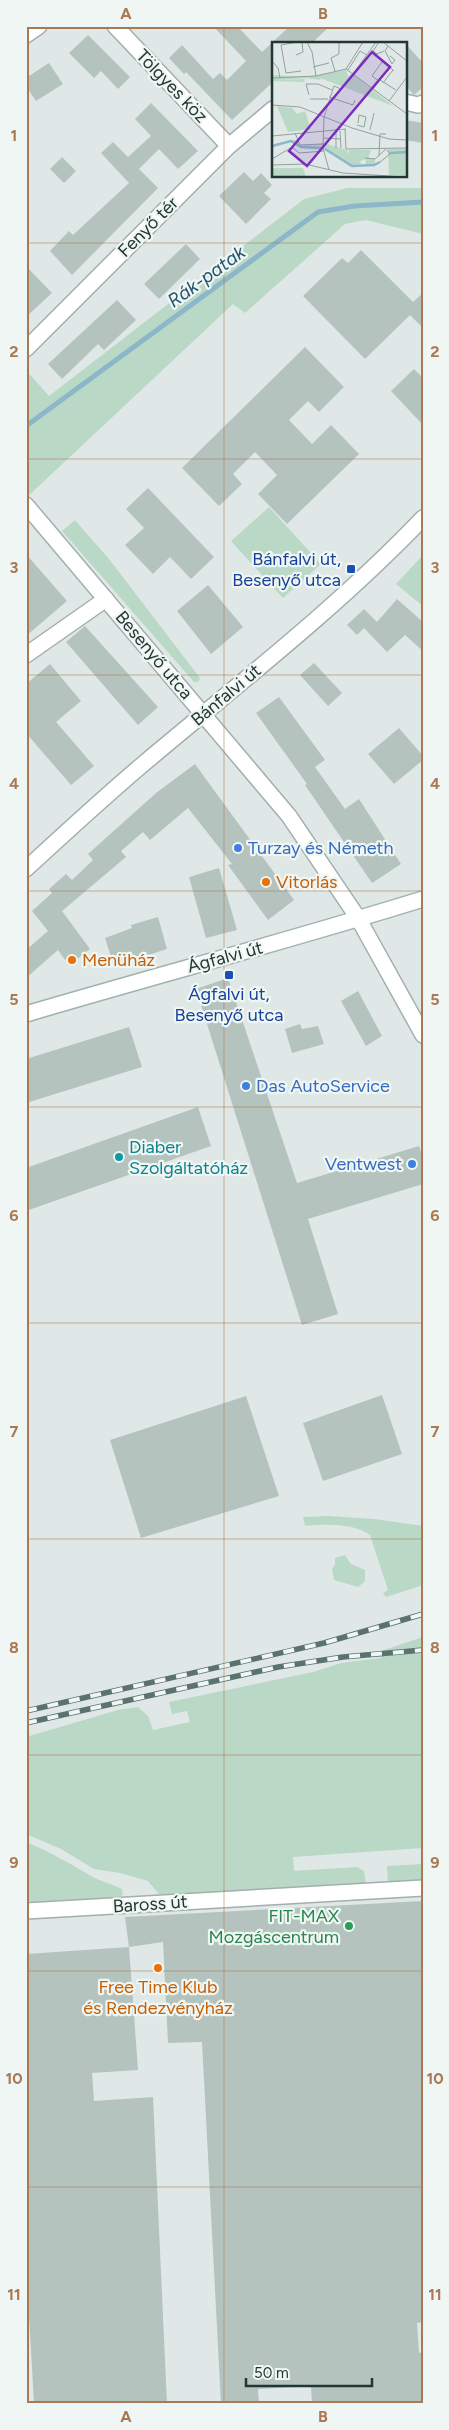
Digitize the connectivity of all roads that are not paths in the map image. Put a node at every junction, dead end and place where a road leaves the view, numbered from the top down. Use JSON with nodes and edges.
{"nodes":[{"id":1,"x":39,"y":26,"type":"edge"},
{"id":2,"x":115,"y":26,"type":"edge"},
{"id":3,"x":26,"y":35,"type":"edge"},
{"id":4,"x":406,"y":102,"type":"edge"},
{"id":5,"x":423,"y":103,"type":"edge"},
{"id":6,"x":272,"y":111,"type":"edge"},
{"id":7,"x":229,"y":146,"type":"junction"},
{"id":8,"x":26,"y":349,"type":"edge"},
{"id":9,"x":26,"y":505,"type":"edge"},
{"id":10,"x":423,"y":518,"type":"edge"},
{"id":11,"x":106,"y":599,"type":"junction"},
{"id":12,"x":26,"y":655,"type":"edge"},
{"id":13,"x":204,"y":713,"type":"junction"},
{"id":14,"x":26,"y":869,"type":"edge"},
{"id":15,"x":423,"y":899,"type":"edge"},
{"id":16,"x":358,"y":918,"type":"junction"},
{"id":17,"x":26,"y":1014,"type":"edge"},
{"id":18,"x":423,"y":1035,"type":"edge"},
{"id":19,"x":423,"y":1888,"type":"edge"},
{"id":20,"x":26,"y":1911,"type":"edge"}],
"edges":[{"from":1,"to":3,"type":"street"},
{"from":2,"to":7,"type":"street","name":"Tölgyes köz"},
{"from":4,"to":5,"type":"street"},
{"from":6,"to":7,"type":"street","name":"Fenyő tér"},
{"from":7,"to":8,"type":"street","name":"Fenyő tér"},
{"from":9,"to":11,"type":"street","name":"Besenyő utca"},
{"from":10,"to":13,"type":"street","name":"Bánfalvi út"},
{"from":11,"to":12,"type":"street"},
{"from":11,"to":13,"type":"street","name":"Besenyő utca"},
{"from":13,"to":14,"type":"street","name":"Bánfalvi út"},
{"from":13,"to":16,"type":"street","name":"Besenyő utca"},
{"from":15,"to":16,"type":"street","name":"Ágfalvi út"},
{"from":16,"to":17,"type":"street","name":"Ágfalvi út"},
{"from":16,"to":18,"type":"street","name":"Besenyő utca"},
{"from":19,"to":20,"type":"street","name":"Baross út"}]}
